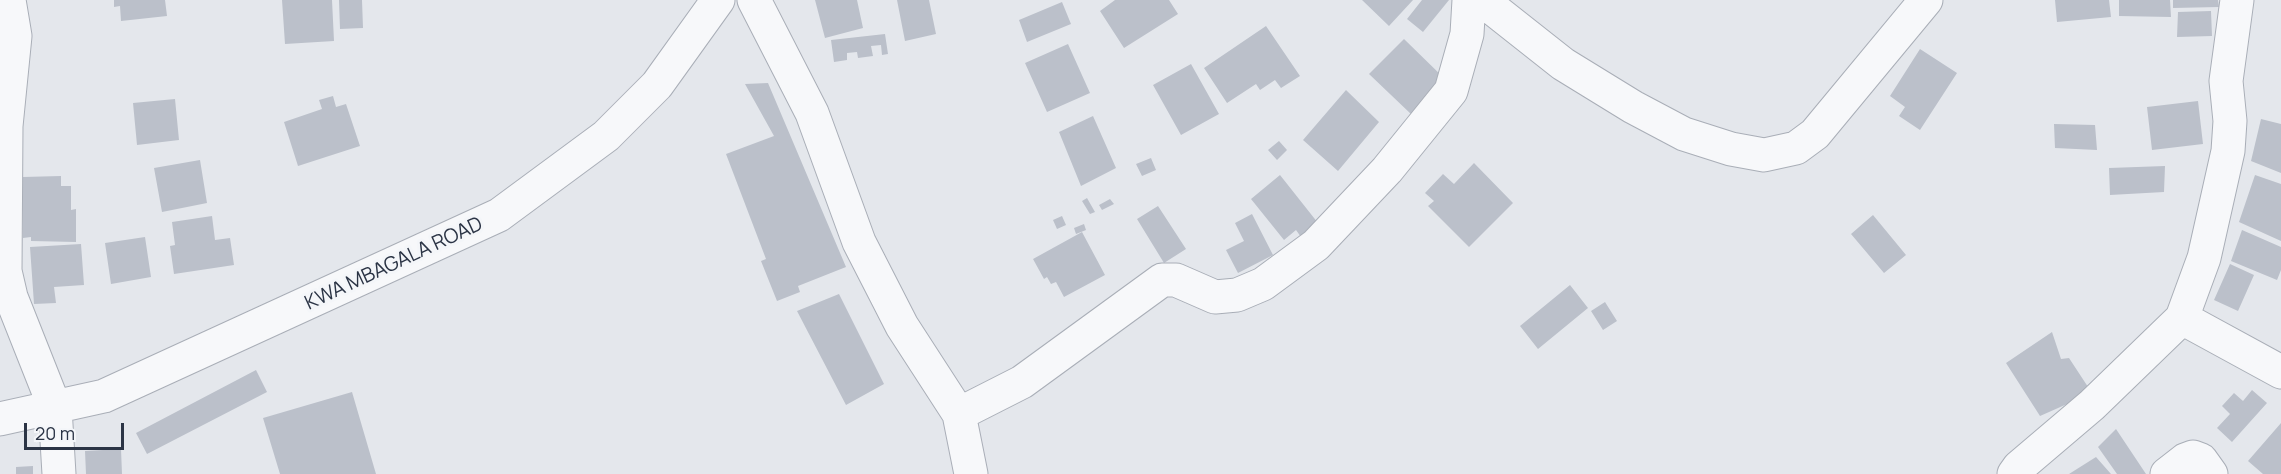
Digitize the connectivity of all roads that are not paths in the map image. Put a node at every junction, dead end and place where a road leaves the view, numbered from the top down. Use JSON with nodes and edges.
{"nodes":[{"id":1,"x":9,"y":0,"type":"edge"},
{"id":2,"x":718,"y":0,"type":"edge"},
{"id":3,"x":754,"y":0,"type":"edge"},
{"id":4,"x":1469,"y":0,"type":"edge"},
{"id":5,"x":1482,"y":0,"type":"edge"},
{"id":6,"x":1926,"y":0,"type":"edge"},
{"id":7,"x":2237,"y":0,"type":"edge"},
{"id":8,"x":2182,"y":318,"type":"junction"},
{"id":9,"x":2281,"y":372,"type":"edge"},
{"id":10,"x":55,"y":408,"type":"junction"},
{"id":11,"x":959,"y":414,"type":"junction"},
{"id":12,"x":0,"y":419,"type":"edge"},
{"id":13,"x":59,"y":474,"type":"edge"},
{"id":14,"x":972,"y":474,"type":"edge"},
{"id":15,"x":2014,"y":474,"type":"edge"},
{"id":16,"x":2167,"y":474,"type":"edge"},
{"id":17,"x":2211,"y":474,"type":"edge"}],
"edges":[{"from":1,"to":10,"type":"street"},
{"from":2,"to":10,"type":"street","name":"KWA MBAGALA ROAD"},
{"from":3,"to":11,"type":"street"},
{"from":4,"to":11,"type":"street"},
{"from":5,"to":6,"type":"street"},
{"from":7,"to":8,"type":"street"},
{"from":8,"to":9,"type":"street"},
{"from":8,"to":15,"type":"street"},
{"from":10,"to":12,"type":"street","name":"KWA MBAGALA ROAD"},
{"from":10,"to":13,"type":"street"},
{"from":11,"to":14,"type":"street"},
{"from":16,"to":17,"type":"street"}]}
